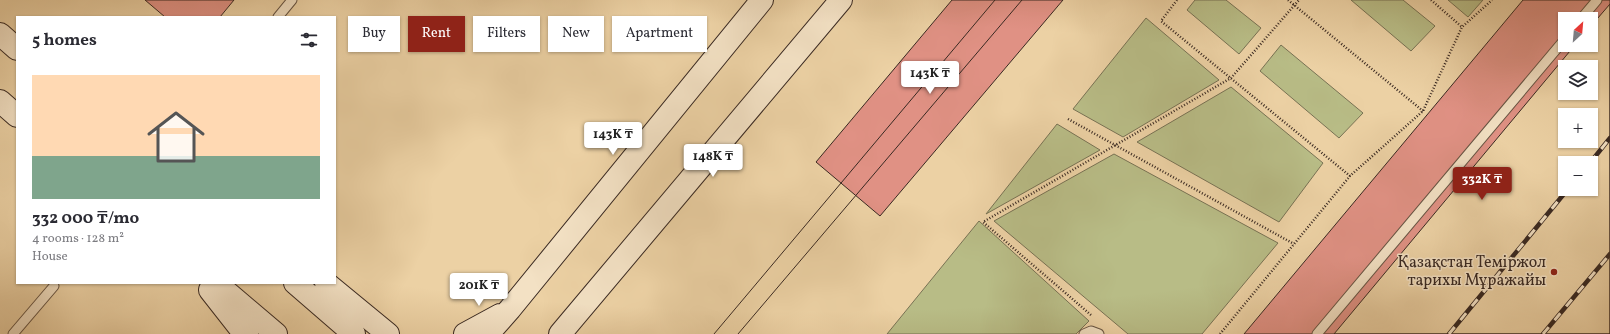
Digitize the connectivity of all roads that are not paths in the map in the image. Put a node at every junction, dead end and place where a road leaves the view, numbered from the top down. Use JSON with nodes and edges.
{"nodes":[{"id":1,"x":292,"y":0,"type":"edge"},
{"id":2,"x":762,"y":0,"type":"edge"},
{"id":3,"x":841,"y":0,"type":"edge"},
{"id":4,"x":1597,"y":0,"type":"edge"},
{"id":5,"x":1588,"y":12,"type":"edge"},
{"id":6,"x":279,"y":16,"type":"edge"},
{"id":7,"x":0,"y":34,"type":"edge"},
{"id":8,"x":1558,"y":47,"type":"edge"},
{"id":9,"x":16,"y":48,"type":"edge"},
{"id":10,"x":0,"y":101,"type":"edge"},
{"id":11,"x":16,"y":115,"type":"edge"},
{"id":12,"x":205,"y":284,"type":"edge"},
{"id":13,"x":217,"y":284,"type":"edge"},
{"id":14,"x":296,"y":284,"type":"edge"},
{"id":15,"x":327,"y":284,"type":"edge"},
{"id":16,"x":54,"y":286,"type":"dead end"},
{"id":17,"x":510,"y":309,"type":"junction"},
{"id":18,"x":13,"y":334,"type":"edge"},
{"id":19,"x":247,"y":334,"type":"edge"},
{"id":20,"x":276,"y":334,"type":"edge"},
{"id":21,"x":354,"y":334,"type":"edge"},
{"id":22,"x":388,"y":334,"type":"edge"},
{"id":23,"x":465,"y":334,"type":"edge"},
{"id":24,"x":488,"y":334,"type":"edge"},
{"id":25,"x":560,"y":334,"type":"edge"},
{"id":26,"x":1084,"y":334,"type":"edge"},
{"id":27,"x":1099,"y":334,"type":"edge"},
{"id":28,"x":1317,"y":334,"type":"edge"}],
"edges":[{"from":1,"to":6,"type":"lane"},
{"from":2,"to":17,"type":"street"},
{"from":3,"to":25,"type":"street"},
{"from":4,"to":5,"type":"lane"},
{"from":7,"to":9,"type":"street"},
{"from":8,"to":28,"type":"lane"},
{"from":10,"to":11,"type":"street"},
{"from":12,"to":19,"type":"street"},
{"from":13,"to":20,"type":"street"},
{"from":14,"to":21,"type":"street"},
{"from":15,"to":22,"type":"street"},
{"from":16,"to":18,"type":"lane"},
{"from":17,"to":23,"type":"street"},
{"from":17,"to":24,"type":"street"},
{"from":26,"to":27,"type":"lane"}]}
